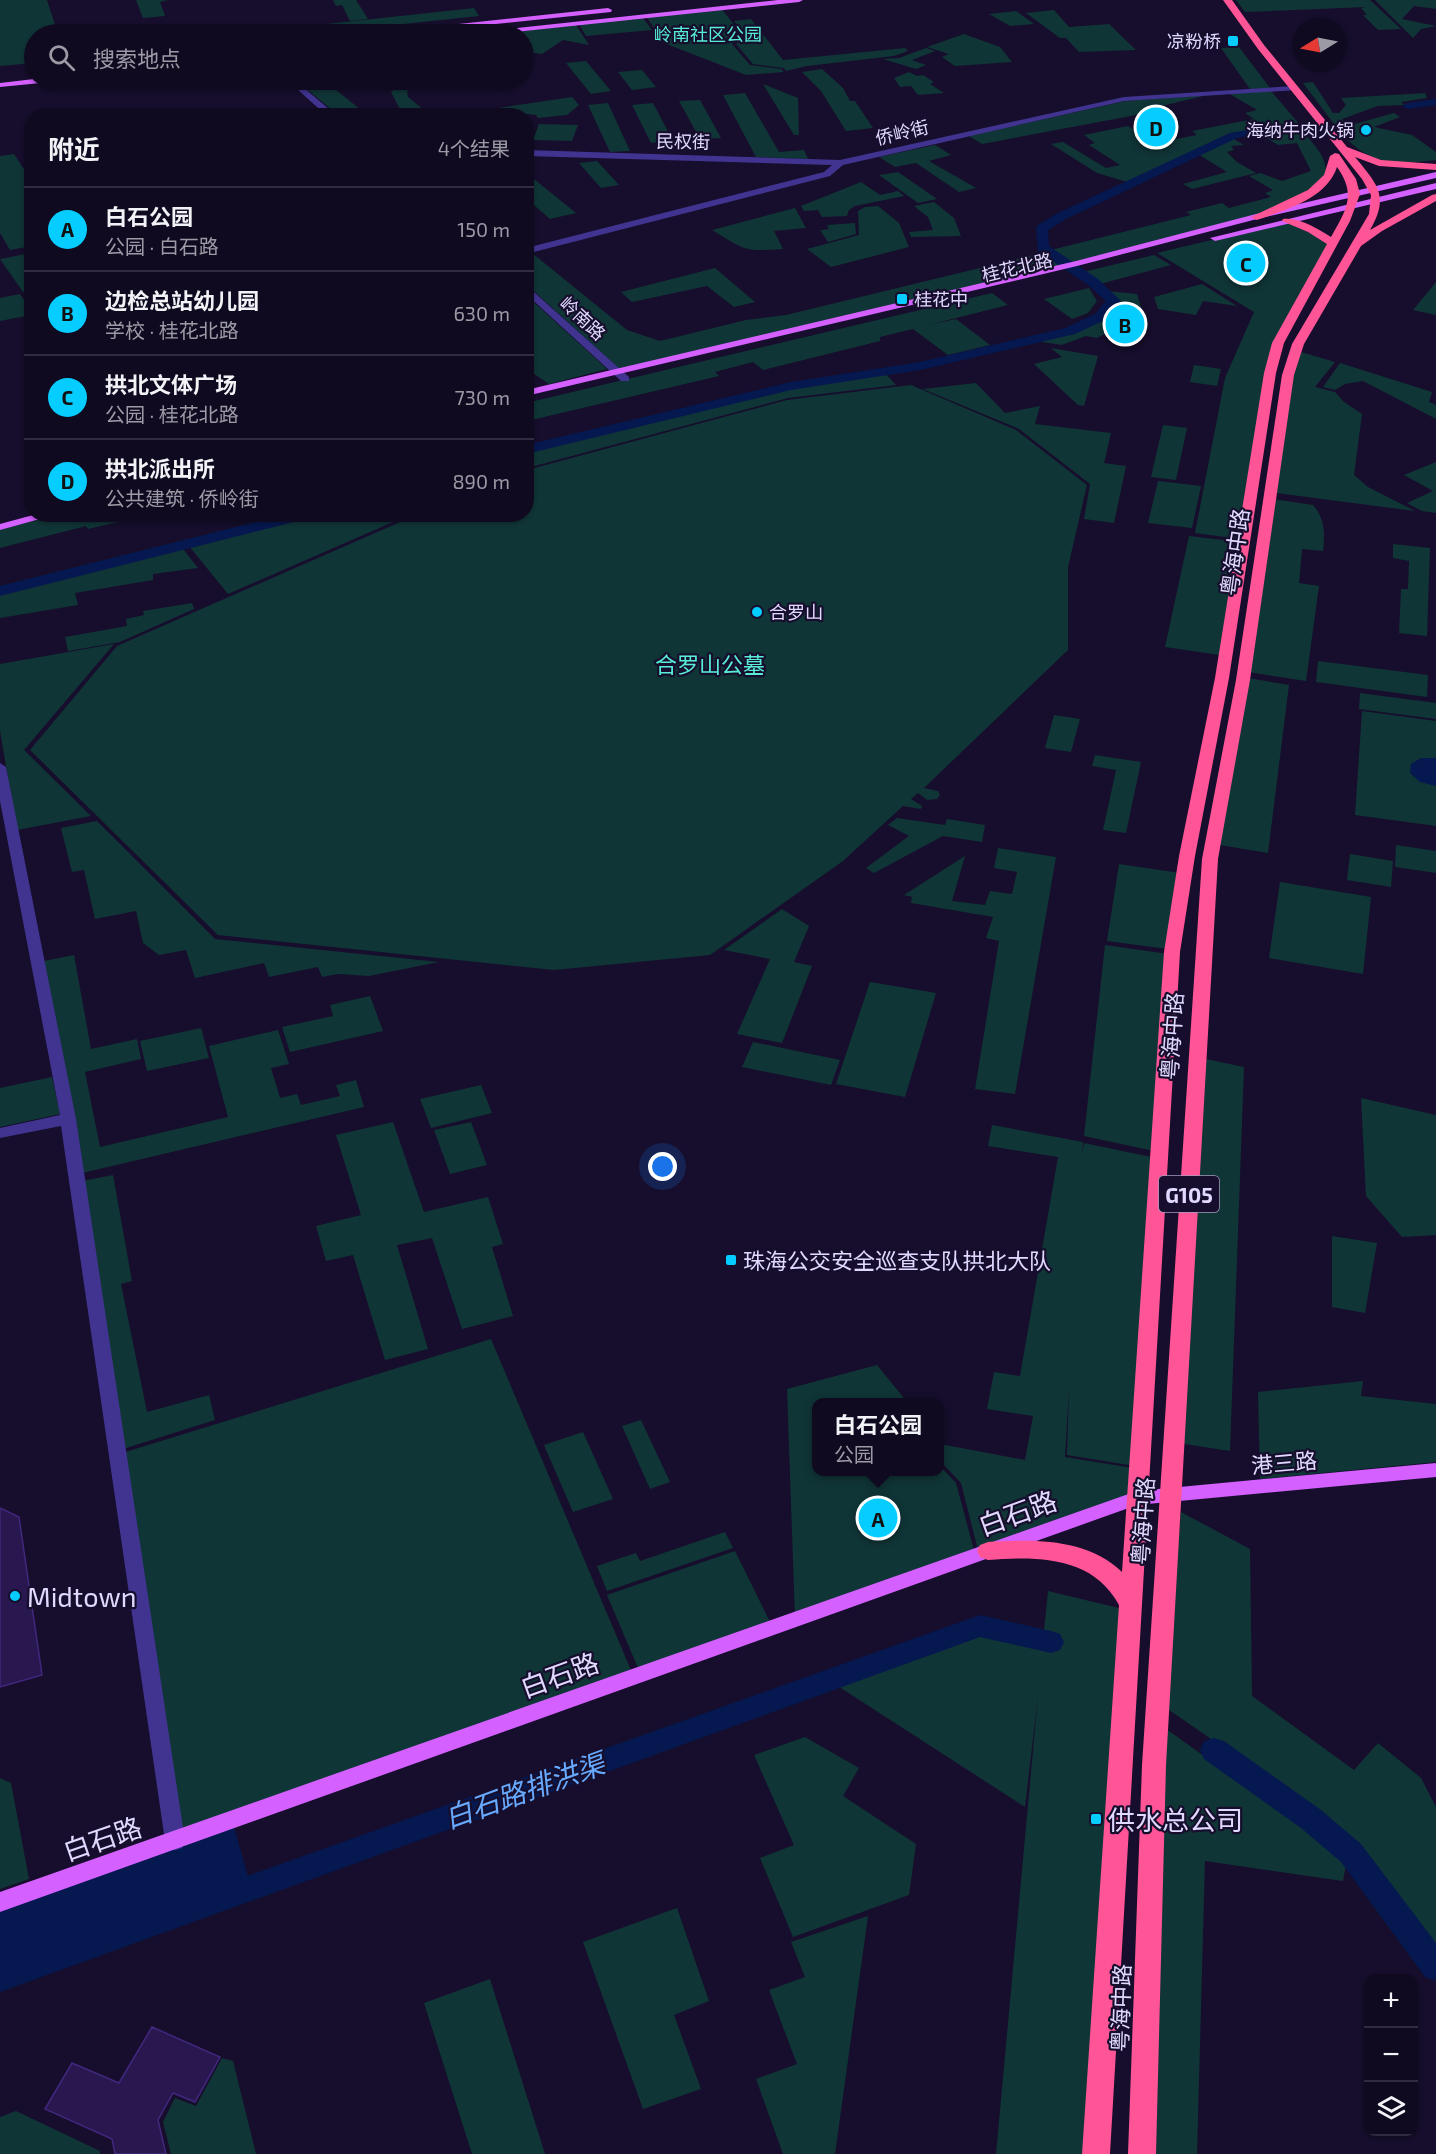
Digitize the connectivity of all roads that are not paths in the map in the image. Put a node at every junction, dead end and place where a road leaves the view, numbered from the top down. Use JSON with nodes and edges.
{"nodes":[{"id":1,"x":799,"y":0,"type":"edge"},
{"id":2,"x":1227,"y":0,"type":"edge"},
{"id":3,"x":615,"y":9,"type":"dead end"},
{"id":4,"x":476,"y":24,"type":"edge"},
{"id":5,"x":534,"y":28,"type":"edge"},
{"id":6,"x":24,"y":83,"type":"edge"},
{"id":7,"x":0,"y":85,"type":"edge"},
{"id":8,"x":1294,"y":88,"type":"junction"},
{"id":9,"x":305,"y":90,"type":"edge"},
{"id":10,"x":324,"y":108,"type":"edge"},
{"id":11,"x":1335,"y":150,"type":"junction"},
{"id":12,"x":534,"y":153,"type":"edge"},
{"id":13,"x":840,"y":163,"type":"junction"},
{"id":14,"x":1436,"y":167,"type":"edge"},
{"id":15,"x":1436,"y":175,"type":"edge"},
{"id":16,"x":1436,"y":186,"type":"edge"},
{"id":17,"x":1355,"y":194,"type":"junction"},
{"id":18,"x":1375,"y":195,"type":"junction"},
{"id":19,"x":1436,"y":197,"type":"edge"},
{"id":20,"x":1350,"y":207,"type":"junction"},
{"id":21,"x":1256,"y":217,"type":"junction"},
{"id":22,"x":1287,"y":221,"type":"junction"},
{"id":23,"x":1332,"y":243,"type":"junction"},
{"id":24,"x":534,"y":249,"type":"edge"},
{"id":25,"x":1348,"y":254,"type":"junction"},
{"id":26,"x":1082,"y":266,"type":"junction"},
{"id":27,"x":534,"y":295,"type":"edge"},
{"id":28,"x":621,"y":375,"type":"junction"},
{"id":29,"x":534,"y":391,"type":"edge"},
{"id":30,"x":534,"y":400,"type":"edge"},
{"id":31,"x":24,"y":512,"type":"edge"},
{"id":32,"x":0,"y":518,"type":"edge"},
{"id":33,"x":24,"y":521,"type":"edge"},
{"id":34,"x":0,"y":527,"type":"edge"},
{"id":35,"x":0,"y":767,"type":"edge"},
{"id":36,"x":68,"y":1119,"type":"junction"},
{"id":37,"x":0,"y":1133,"type":"edge"},
{"id":38,"x":1436,"y":1470,"type":"edge"},
{"id":39,"x":1171,"y":1496,"type":"junction"},
{"id":40,"x":1137,"y":1498,"type":"junction"},
{"id":41,"x":988,"y":1551,"type":"junction"},
{"id":42,"x":1130,"y":1603,"type":"junction"},
{"id":43,"x":175,"y":1841,"type":"junction"},
{"id":44,"x":0,"y":1902,"type":"edge"},
{"id":45,"x":1096,"y":2154,"type":"edge"},
{"id":46,"x":1142,"y":2154,"type":"edge"}],
"edges":[{"from":1,"to":5,"type":"main road"},
{"from":2,"to":8,"type":"highway"},
{"from":3,"to":4,"type":"main road"},
{"from":6,"to":7,"type":"main road"},
{"from":8,"to":11,"type":"highway"},
{"from":8,"to":13,"type":"street","name":"侨岭街"},
{"from":9,"to":10,"type":"street"},
{"from":11,"to":14,"type":"highway"},
{"from":11,"to":17,"type":"highway"},
{"from":11,"to":18,"type":"highway"},
{"from":11,"to":21,"type":"highway"},
{"from":12,"to":13,"type":"street","name":"民权街"},
{"from":13,"to":24,"type":"street","name":"侨岭街"},
{"from":15,"to":18,"type":"main road"},
{"from":16,"to":18,"type":"main road"},
{"from":17,"to":18,"type":"main road","name":"桂花北路"},
{"from":17,"to":20,"type":"highway","name":"粤海中路","number":"G105"},
{"from":17,"to":21,"type":"main road","name":"桂花北路"},
{"from":18,"to":20,"type":"main road","name":"桂花北路"},
{"from":18,"to":25,"type":"highway","name":"粤海中路","number":"G105"},
{"from":19,"to":25,"type":"highway"},
{"from":20,"to":22,"type":"main road","name":"桂花北路"},
{"from":20,"to":23,"type":"highway","name":"粤海中路","number":"G105"},
{"from":21,"to":26,"type":"main road","name":"桂花北路"},
{"from":22,"to":23,"type":"highway"},
{"from":22,"to":26,"type":"main road","name":"桂花北路"},
{"from":23,"to":40,"type":"highway","name":"粤海中路","number":"G105"},
{"from":25,"to":39,"type":"highway","name":"粤海中路","number":"G105"},
{"from":26,"to":28,"type":"main road","name":"桂花北路"},
{"from":27,"to":28,"type":"street","name":"岭南路"},
{"from":28,"to":29,"type":"main road","name":"桂花北路"},
{"from":28,"to":30,"type":"main road","name":"桂花北路"},
{"from":31,"to":32,"type":"main road"},
{"from":33,"to":34,"type":"main road"},
{"from":35,"to":36,"type":"street"},
{"from":36,"to":37,"type":"street"},
{"from":36,"to":43,"type":"street"},
{"from":38,"to":39,"type":"main road","name":"港三路"},
{"from":39,"to":40,"type":"main road","name":"港三路"},
{"from":39,"to":46,"type":"highway","name":"粤海中路","number":"G105"},
{"from":40,"to":41,"type":"main road","name":"白石路"},
{"from":40,"to":42,"type":"highway","name":"粤海中路","number":"G105"},
{"from":41,"to":42,"type":"highway"},
{"from":41,"to":43,"type":"main road","name":"白石路"},
{"from":42,"to":45,"type":"highway","name":"粤海中路","number":"G105"},
{"from":43,"to":44,"type":"main road","name":"白石路"}]}
